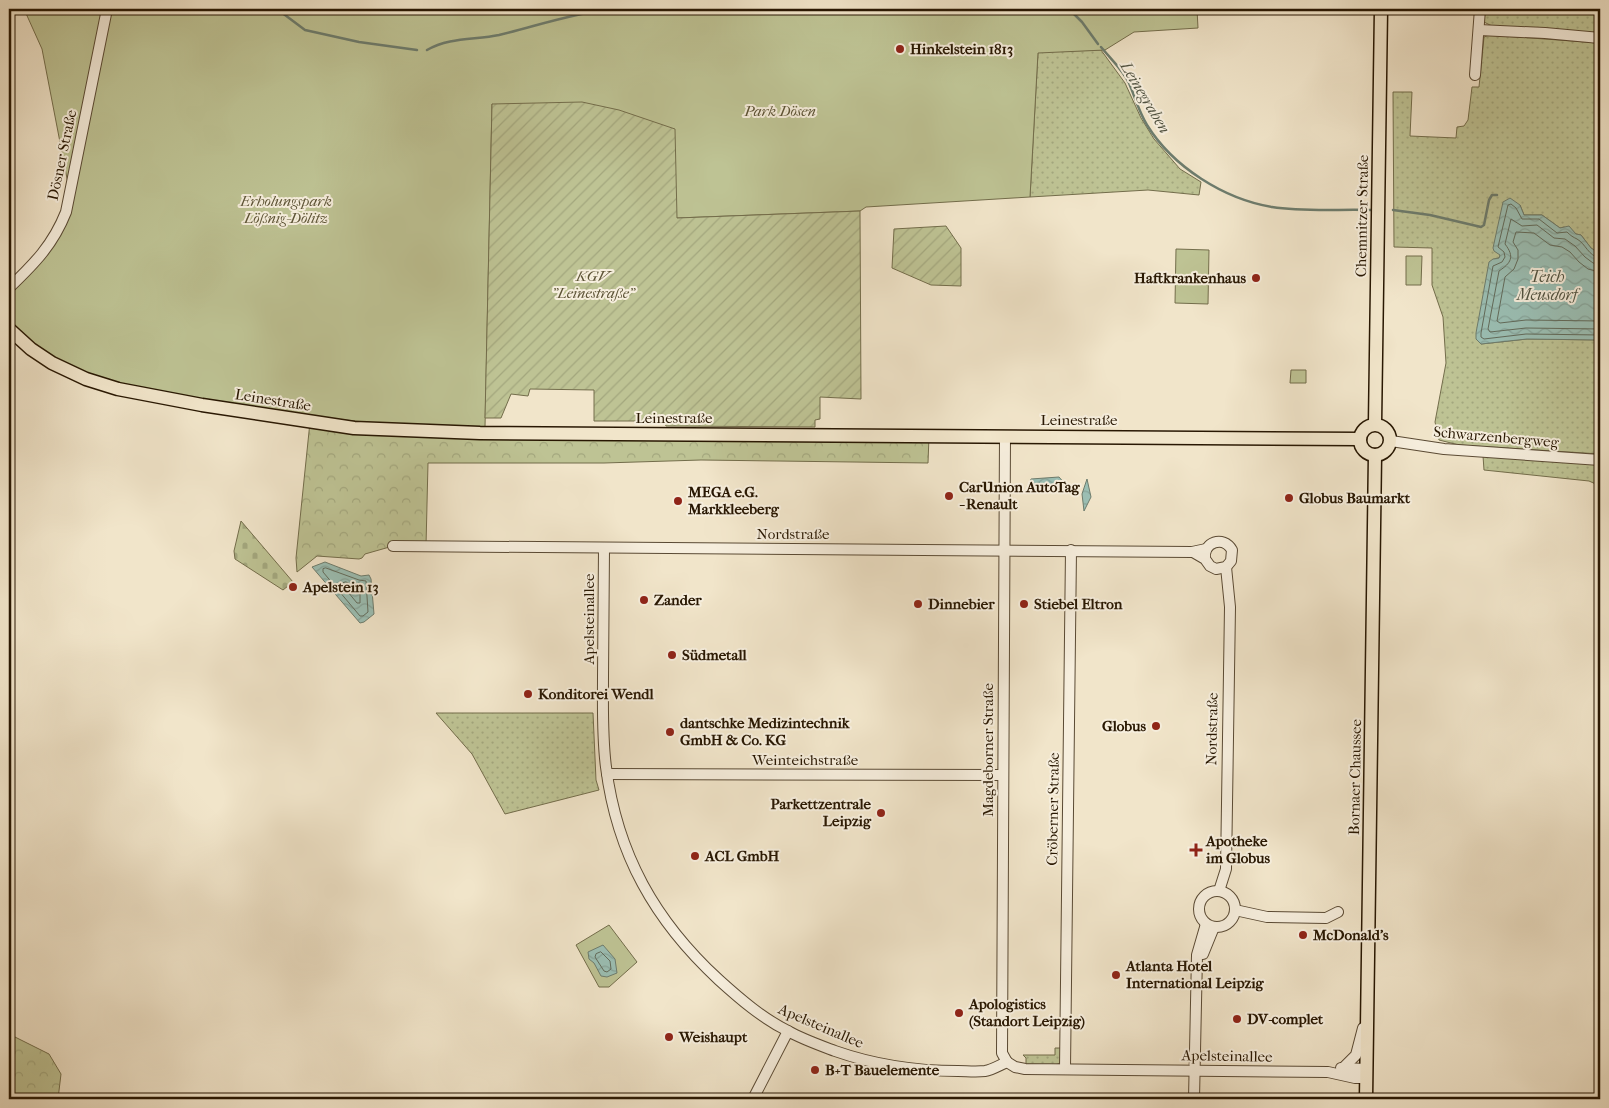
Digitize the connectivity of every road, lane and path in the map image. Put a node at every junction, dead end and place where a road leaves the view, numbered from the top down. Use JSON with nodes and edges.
{"nodes":[{"id":1,"x":107,"y":9,"type":"edge"},
{"id":2,"x":1381,"y":9,"type":"edge"},
{"id":3,"x":1480,"y":9,"type":"edge"},
{"id":4,"x":1479,"y":30,"type":"junction"},
{"id":5,"x":1600,"y":38,"type":"edge"},
{"id":6,"x":1475,"y":75,"type":"dead end"},
{"id":7,"x":9,"y":288,"type":"edge"},
{"id":8,"x":9,"y":329,"type":"edge"},
{"id":9,"x":1375,"y":424,"type":"junction"},
{"id":10,"x":1005,"y":436,"type":"junction"},
{"id":11,"x":1360,"y":439,"type":"junction"},
{"id":12,"x":1390,"y":441,"type":"junction"},
{"id":13,"x":1375,"y":455,"type":"junction"},
{"id":14,"x":1600,"y":460,"type":"edge"},
{"id":15,"x":393,"y":546,"type":"dead end"},
{"id":16,"x":604,"y":548,"type":"junction"},
{"id":17,"x":1004,"y":550,"type":"junction"},
{"id":18,"x":1071,"y":550,"type":"junction"},
{"id":19,"x":1206,"y":554,"type":"junction"},
{"id":20,"x":1226,"y":567,"type":"junction"},
{"id":21,"x":607,"y":774,"type":"junction"},
{"id":22,"x":1003,"y":775,"type":"junction"},
{"id":23,"x":1219,"y":891,"type":"junction"},
{"id":24,"x":1235,"y":910,"type":"junction"},
{"id":25,"x":1338,"y":912,"type":"dead end"},
{"id":26,"x":1210,"y":926,"type":"junction"},
{"id":27,"x":1369,"y":1000,"type":"junction"},
{"id":28,"x":788,"y":1031,"type":"junction"},
{"id":29,"x":1007,"y":1062,"type":"junction"},
{"id":30,"x":1343,"y":1068,"type":"junction"},
{"id":31,"x":1065,"y":1069,"type":"junction"},
{"id":32,"x":1194,"y":1070,"type":"junction"},
{"id":33,"x":1328,"y":1072,"type":"junction"},
{"id":34,"x":1367,"y":1074,"type":"junction"},
{"id":35,"x":753,"y":1099,"type":"edge"},
{"id":36,"x":1194,"y":1099,"type":"edge"},
{"id":37,"x":1366,"y":1099,"type":"edge"}],
"edges":[{"from":1,"to":7,"type":"street","name":"Dösner Straße"},
{"from":2,"to":9,"type":"main road","name":"Chemnitzer Straße"},
{"from":3,"to":4,"type":"street"},
{"from":4,"to":5,"type":"street"},
{"from":4,"to":6,"type":"street"},
{"from":8,"to":10,"type":"main road","name":"Leinestraße"},
{"from":9,"to":11,"type":"main road"},
{"from":9,"to":12,"type":"main road"},
{"from":10,"to":11,"type":"main road","name":"Leinestraße"},
{"from":10,"to":17,"type":"street","name":"Magdeborner Straße"},
{"from":11,"to":13,"type":"main road"},
{"from":12,"to":13,"type":"main road"},
{"from":12,"to":14,"type":"street","name":"Schwarzenbergweg"},
{"from":13,"to":27,"type":"main road","name":"Bornaer Chaussee"},
{"from":15,"to":16,"type":"street","name":"Nordstraße"},
{"from":16,"to":17,"type":"street","name":"Nordstraße"},
{"from":16,"to":21,"type":"street","name":"Apelsteinallee"},
{"from":17,"to":18,"type":"street","name":"Nordstraße"},
{"from":17,"to":22,"type":"street","name":"Magdeborner Straße"},
{"from":18,"to":19,"type":"street","name":"Nordstraße"},
{"from":18,"to":31,"type":"street","name":"Cröberner Straße"},
{"from":19,"to":20,"type":"street","name":"Nordstraße"},
{"from":19,"to":20,"type":"street","name":"Nordstraße"},
{"from":20,"to":23,"type":"street","name":"Nordstraße"},
{"from":21,"to":22,"type":"street","name":"Weinteichstraße"},
{"from":21,"to":28,"type":"street","name":"Apelsteinallee"},
{"from":22,"to":29,"type":"street","name":"Magdeborner Straße"},
{"from":23,"to":24,"type":"street"},
{"from":23,"to":26,"type":"street"},
{"from":24,"to":25,"type":"street"},
{"from":24,"to":26,"type":"street"},
{"from":26,"to":32,"type":"street"},
{"from":27,"to":30,"type":"street"},
{"from":27,"to":34,"type":"main road","name":"Bornaer Chaussee"},
{"from":28,"to":29,"type":"street","name":"Apelsteinallee"},
{"from":28,"to":35,"type":"street"},
{"from":29,"to":31,"type":"street","name":"Apelsteinallee"},
{"from":30,"to":33,"type":"street","name":"Apelsteinallee"},
{"from":30,"to":34,"type":"street","name":"Apelsteinallee"},
{"from":31,"to":32,"type":"street","name":"Apelsteinallee"},
{"from":32,"to":33,"type":"street","name":"Apelsteinallee"},
{"from":32,"to":36,"type":"street"},
{"from":33,"to":34,"type":"street","name":"Apelsteinallee"},
{"from":34,"to":37,"type":"main road","name":"Bornaer Chaussee"}]}
